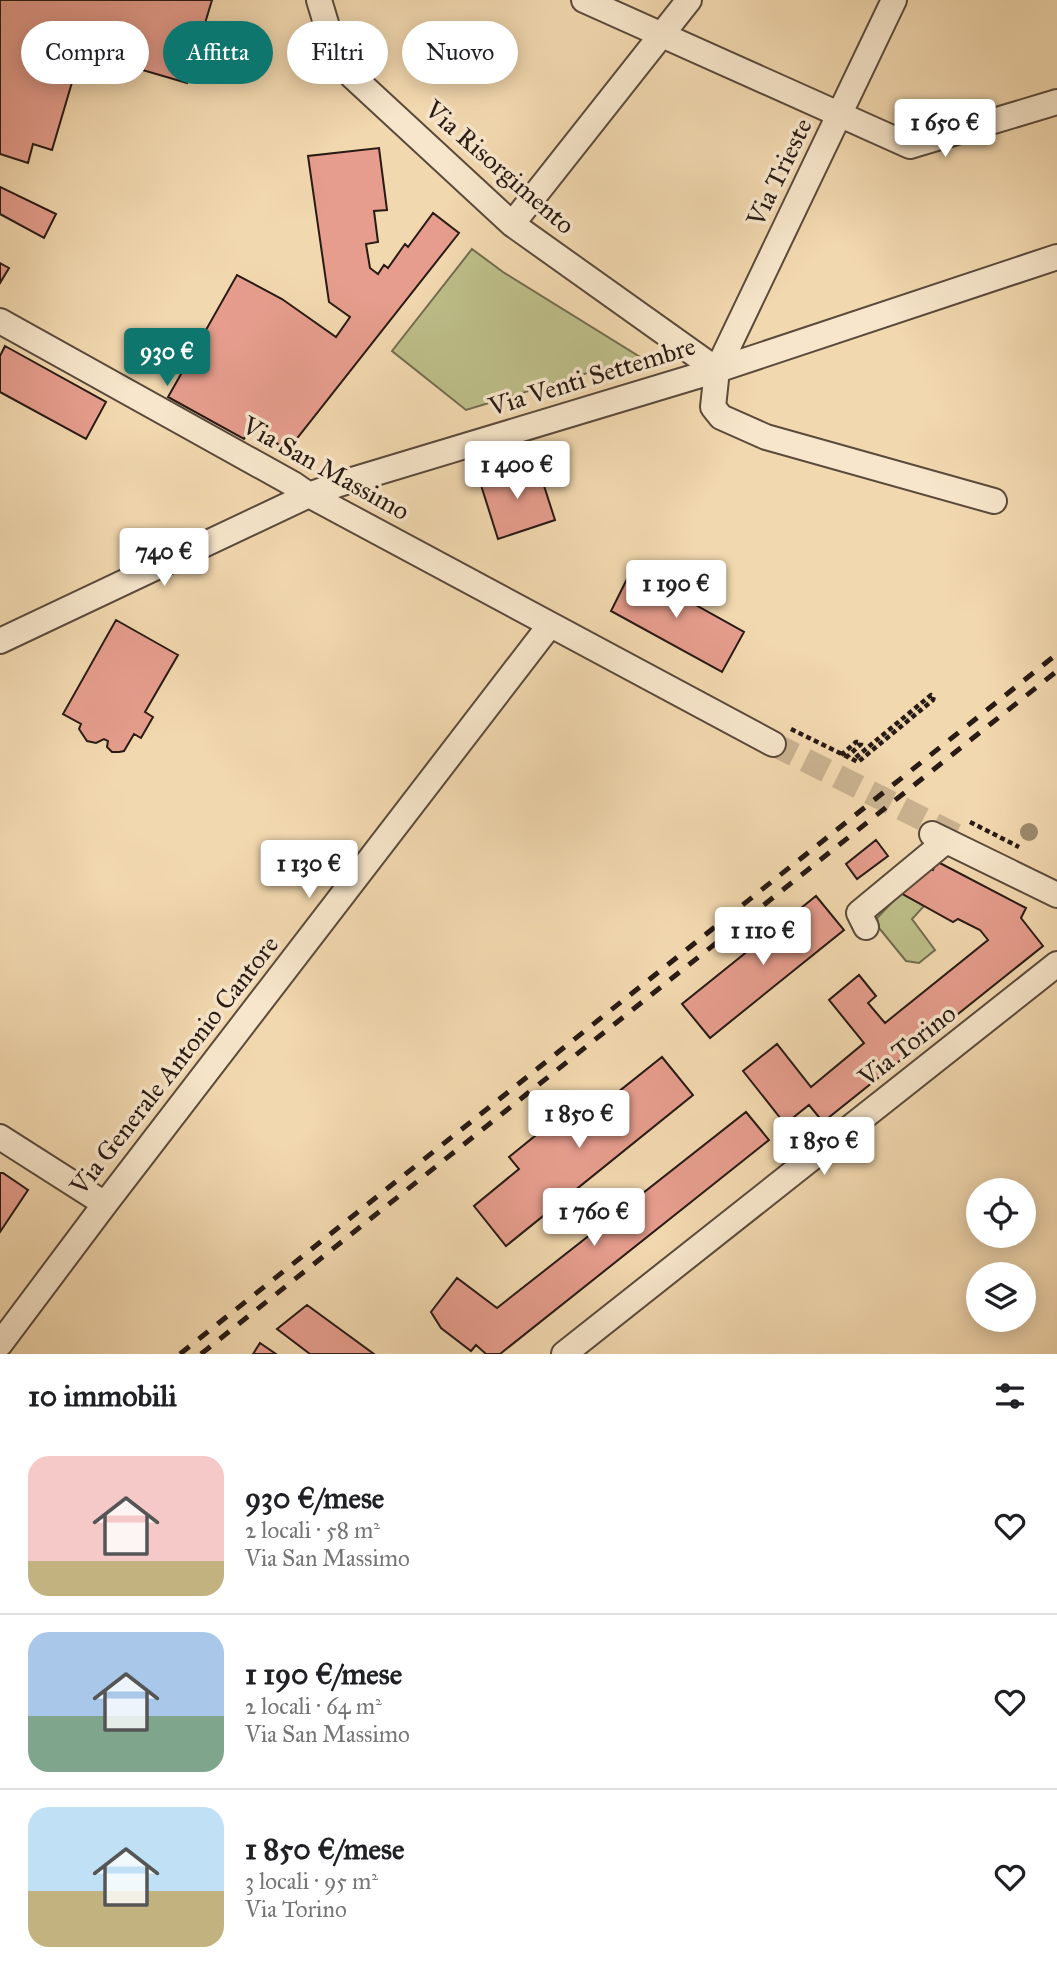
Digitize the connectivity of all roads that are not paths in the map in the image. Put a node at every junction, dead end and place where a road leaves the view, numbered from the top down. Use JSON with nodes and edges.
{"nodes":[{"id":1,"x":319,"y":0,"type":"edge"},
{"id":2,"x":584,"y":0,"type":"edge"},
{"id":3,"x":689,"y":0,"type":"edge"},
{"id":4,"x":894,"y":0,"type":"edge"},
{"id":5,"x":663,"y":35,"type":"junction"},
{"id":6,"x":1057,"y":102,"type":"edge"},
{"id":7,"x":840,"y":114,"type":"junction"},
{"id":8,"x":512,"y":224,"type":"junction"},
{"id":9,"x":1057,"y":257,"type":"edge"},
{"id":10,"x":0,"y":321,"type":"edge"},
{"id":11,"x":717,"y":369,"type":"junction"},
{"id":12,"x":309,"y":495,"type":"junction"},
{"id":13,"x":994,"y":502,"type":"dead end"},
{"id":14,"x":550,"y":625,"type":"junction"},
{"id":15,"x":0,"y":641,"type":"edge"},
{"id":16,"x":773,"y":744,"type":"tunnel mouth"},
{"id":17,"x":1057,"y":895,"type":"edge"},
{"id":18,"x":866,"y":927,"type":"dead end"},
{"id":19,"x":1057,"y":964,"type":"edge"},
{"id":20,"x":0,"y":1137,"type":"edge"},
{"id":21,"x":105,"y":1203,"type":"junction"},
{"id":22,"x":0,"y":1344,"type":"edge"},
{"id":23,"x":564,"y":1354,"type":"edge"}],
"edges":[{"from":1,"to":8,"type":"street","name":"Via Risorgimento"},
{"from":2,"to":5,"type":"street"},
{"from":3,"to":5,"type":"street"},
{"from":4,"to":7,"type":"street","name":"Via Trieste"},
{"from":5,"to":7,"type":"street"},
{"from":5,"to":8,"type":"street"},
{"from":6,"to":7,"type":"street"},
{"from":7,"to":11,"type":"street","name":"Via Trieste"},
{"from":8,"to":11,"type":"street","name":"Via Risorgimento"},
{"from":9,"to":11,"type":"street","name":"Via Venti Settembre"},
{"from":10,"to":12,"type":"street","name":"Via San Massimo"},
{"from":11,"to":12,"type":"street","name":"Via Venti Settembre"},
{"from":11,"to":13,"type":"street","name":"Via Trieste"},
{"from":12,"to":14,"type":"street","name":"Via San Massimo"},
{"from":12,"to":15,"type":"street","name":"Via Venti Settembre"},
{"from":14,"to":16,"type":"street","name":"Via San Massimo"},
{"from":14,"to":21,"type":"street","name":"Via Generale Antonio Cantore"},
{"from":17,"to":18,"type":"street"},
{"from":19,"to":23,"type":"street","name":"Via Torino"},
{"from":20,"to":21,"type":"street"},
{"from":21,"to":22,"type":"street","name":"Via Generale Antonio Cantore"}]}
